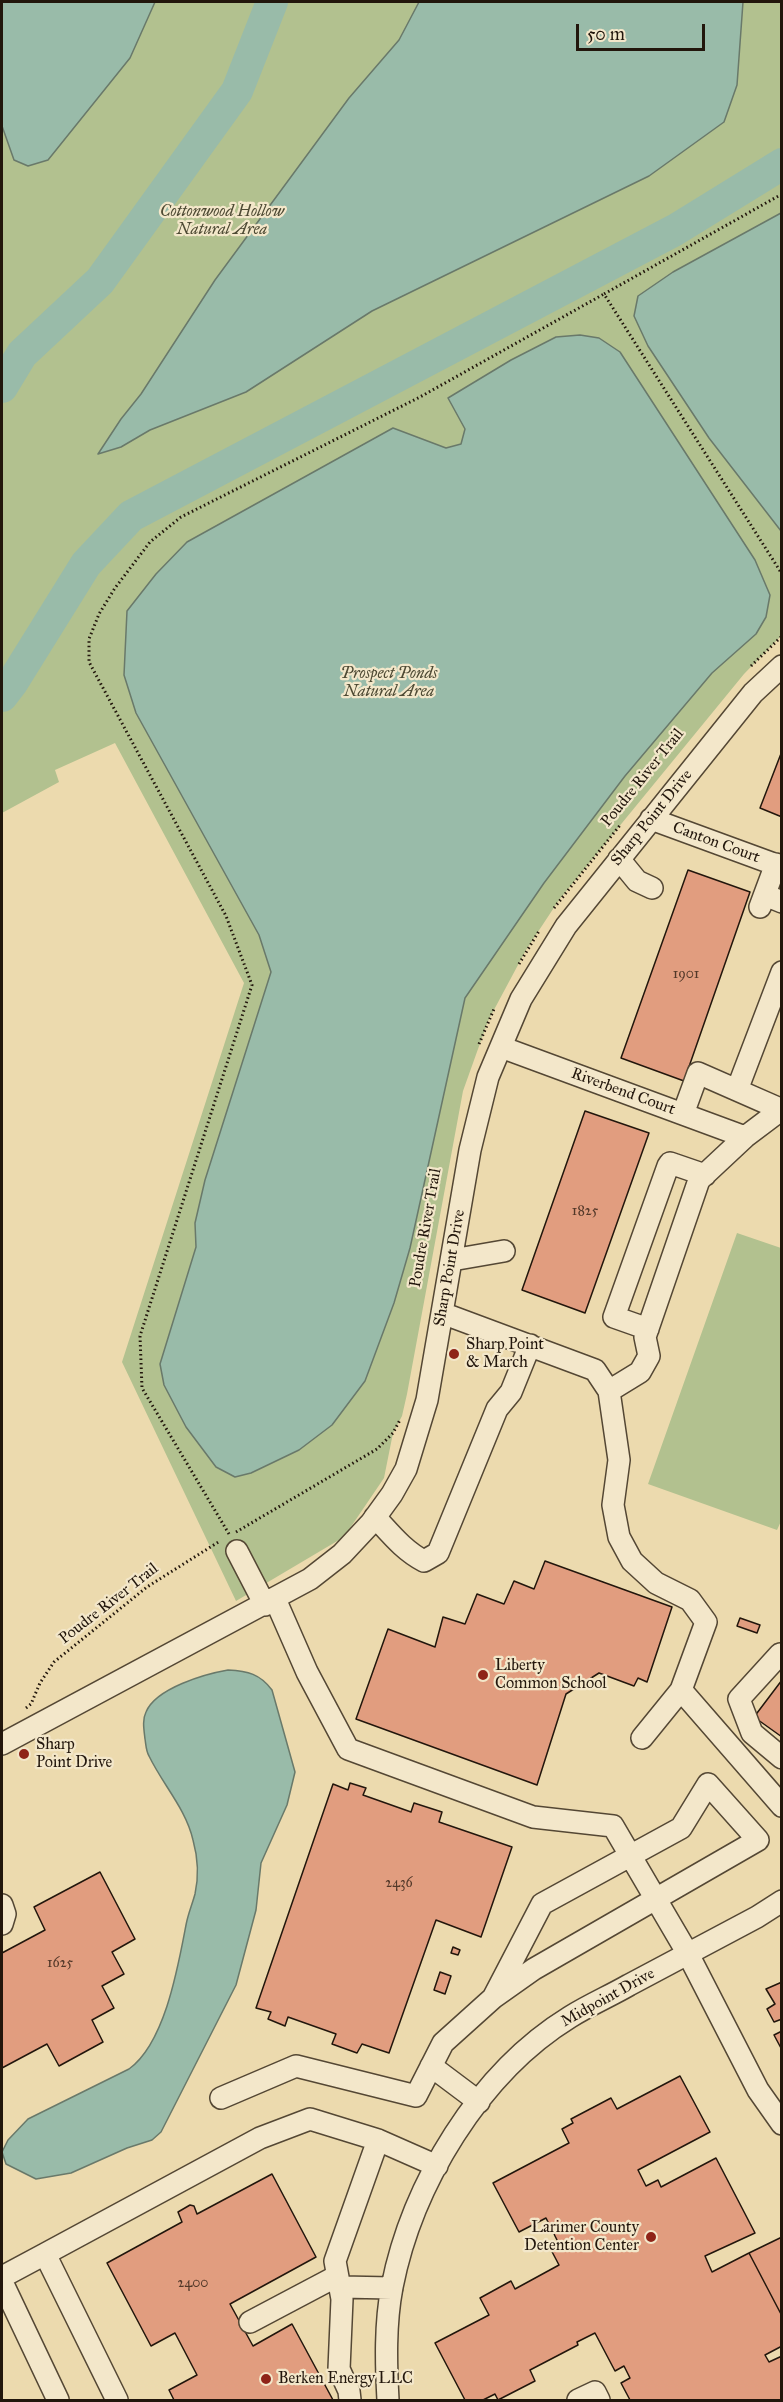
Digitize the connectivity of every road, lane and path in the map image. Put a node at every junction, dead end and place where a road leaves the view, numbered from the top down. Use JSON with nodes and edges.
{"nodes":[{"id":1,"x":782,"y":194,"type":"edge"},
{"id":2,"x":604,"y":294,"type":"junction"},
{"id":3,"x":782,"y":574,"type":"edge"},
{"id":4,"x":782,"y":636,"type":"edge"},
{"id":5,"x":751,"y":666,"type":"dead end"},
{"id":6,"x":782,"y":666,"type":"edge"},
{"id":7,"x":626,"y":818,"type":"dead end"},
{"id":8,"x":651,"y":819,"type":"junction"},
{"id":9,"x":619,"y":859,"type":"junction"},
{"id":10,"x":779,"y":866,"type":"edge"},
{"id":11,"x":652,"y":888,"type":"dead end"},
{"id":12,"x":769,"y":901,"type":"edge"},
{"id":13,"x":553,"y":910,"type":"dead end"},
{"id":14,"x":539,"y":930,"type":"dead end"},
{"id":15,"x":515,"y":970,"type":"dead end"},
{"id":16,"x":782,"y":972,"type":"edge"},
{"id":17,"x":499,"y":1000,"type":"dead end"},
{"id":18,"x":479,"y":1046,"type":"dead end"},
{"id":19,"x":501,"y":1047,"type":"junction"},
{"id":20,"x":737,"y":1090,"type":"junction"},
{"id":21,"x":781,"y":1109,"type":"edge"},
{"id":22,"x":683,"y":1114,"type":"junction"},
{"id":23,"x":745,"y":1137,"type":"junction"},
{"id":24,"x":705,"y":1175,"type":"junction"},
{"id":25,"x":504,"y":1251,"type":"dead end"},
{"id":26,"x":452,"y":1260,"type":"junction"},
{"id":27,"x":442,"y":1313,"type":"junction"},
{"id":28,"x":648,"y":1329,"type":"junction"},
{"id":29,"x":530,"y":1345,"type":"junction"},
{"id":30,"x":609,"y":1391,"type":"junction"},
{"id":31,"x":402,"y":1416,"type":"dead end"},
{"id":32,"x":375,"y":1517,"type":"junction"},
{"id":33,"x":233,"y":1543,"type":"junction"},
{"id":34,"x":270,"y":1602,"type":"junction"},
{"id":35,"x":782,"y":1655,"type":"edge"},
{"id":36,"x":681,"y":1690,"type":"junction"},
{"id":37,"x":19,"y":1713,"type":"dead end"},
{"id":38,"x":642,"y":1738,"type":"dead end"},
{"id":39,"x":2,"y":1744,"type":"edge"},
{"id":40,"x":782,"y":1758,"type":"edge"},
{"id":41,"x":782,"y":1806,"type":"edge"},
{"id":42,"x":630,"y":1856,"type":"junction"},
{"id":43,"x":655,"y":1898,"type":"junction"},
{"id":44,"x":782,"y":1901,"type":"edge"},
{"id":45,"x":2,"y":1905,"type":"edge"},
{"id":46,"x":2,"y":1924,"type":"edge"},
{"id":47,"x":688,"y":1954,"type":"junction"},
{"id":48,"x":493,"y":1998,"type":"junction"},
{"id":49,"x":431,"y":2066,"type":"junction"},
{"id":50,"x":221,"y":2098,"type":"dead end"},
{"id":51,"x":479,"y":2102,"type":"junction"},
{"id":52,"x":782,"y":2124,"type":"edge"},
{"id":53,"x":378,"y":2140,"type":"junction"},
{"id":54,"x":437,"y":2166,"type":"junction"},
{"id":55,"x":45,"y":2254,"type":"junction"},
{"id":56,"x":2,"y":2277,"type":"edge"},
{"id":57,"x":2,"y":2282,"type":"edge"},
{"id":58,"x":339,"y":2282,"type":"junction"},
{"id":59,"x":392,"y":2288,"type":"junction"},
{"id":60,"x":250,"y":2322,"type":"dead end"},
{"id":61,"x":53,"y":2399,"type":"edge"},
{"id":62,"x":117,"y":2400,"type":"edge"},
{"id":63,"x":350,"y":2400,"type":"edge"},
{"id":64,"x":388,"y":2400,"type":"edge"},
{"id":65,"x":578,"y":2400,"type":"edge"},
{"id":66,"x":599,"y":2400,"type":"edge"}],
"edges":[{"from":1,"to":2,"type":"path"},
{"from":2,"to":3,"type":"path"},
{"from":2,"to":33,"type":"path"},
{"from":4,"to":5,"type":"path"},
{"from":6,"to":8,"type":"street","name":"Sharp Point Drive"},
{"from":7,"to":13,"type":"path","name":"Poudre River Trail"},
{"from":8,"to":9,"type":"street","name":"Sharp Point Drive"},
{"from":8,"to":10,"type":"street","name":"Canton Court"},
{"from":9,"to":11,"type":"street"},
{"from":9,"to":19,"type":"street","name":"Sharp Point Drive"},
{"from":10,"to":12,"type":"street"},
{"from":14,"to":15,"type":"path"},
{"from":16,"to":20,"type":"street"},
{"from":17,"to":18,"type":"path"},
{"from":19,"to":22,"type":"street","name":"Riverbend Court"},
{"from":19,"to":26,"type":"street","name":"Sharp Point Drive"},
{"from":20,"to":21,"type":"street"},
{"from":20,"to":22,"type":"street"},
{"from":21,"to":23,"type":"street"},
{"from":22,"to":23,"type":"street","name":"Riverbend Court"},
{"from":23,"to":24,"type":"street"},
{"from":24,"to":28,"type":"street"},
{"from":24,"to":28,"type":"street"},
{"from":25,"to":26,"type":"street"},
{"from":26,"to":27,"type":"street","name":"Sharp Point Drive"},
{"from":27,"to":29,"type":"street"},
{"from":27,"to":32,"type":"street","name":"Sharp Point Drive"},
{"from":28,"to":30,"type":"street"},
{"from":29,"to":30,"type":"street"},
{"from":29,"to":32,"type":"street"},
{"from":30,"to":36,"type":"street"},
{"from":31,"to":33,"type":"path","name":"Poudre River Trail"},
{"from":32,"to":34,"type":"street","name":"Sharp Point Drive"},
{"from":33,"to":34,"type":"street"},
{"from":33,"to":37,"type":"path","name":"Poudre River Trail"},
{"from":34,"to":39,"type":"street","name":"Sharp Point Drive"},
{"from":34,"to":42,"type":"street"},
{"from":35,"to":40,"type":"street"},
{"from":36,"to":38,"type":"street"},
{"from":36,"to":41,"type":"street"},
{"from":42,"to":43,"type":"street"},
{"from":42,"to":43,"type":"street"},
{"from":42,"to":48,"type":"street"},
{"from":43,"to":47,"type":"street"},
{"from":43,"to":48,"type":"street"},
{"from":44,"to":47,"type":"street","name":"Midpoint Drive"},
{"from":45,"to":46,"type":"street"},
{"from":47,"to":51,"type":"street","name":"Midpoint Drive"},
{"from":47,"to":52,"type":"street"},
{"from":48,"to":49,"type":"street"},
{"from":49,"to":50,"type":"street"},
{"from":49,"to":51,"type":"street"},
{"from":51,"to":54,"type":"street","name":"Midpoint Drive"},
{"from":53,"to":54,"type":"street"},
{"from":53,"to":55,"type":"street"},
{"from":53,"to":58,"type":"street"},
{"from":54,"to":59,"type":"street","name":"Midpoint Drive"},
{"from":55,"to":56,"type":"street"},
{"from":55,"to":62,"type":"street"},
{"from":57,"to":61,"type":"street"},
{"from":58,"to":59,"type":"street"},
{"from":58,"to":60,"type":"street"},
{"from":58,"to":63,"type":"street"},
{"from":59,"to":64,"type":"street","name":"Midpoint Drive"},
{"from":65,"to":66,"type":"street"}]}
